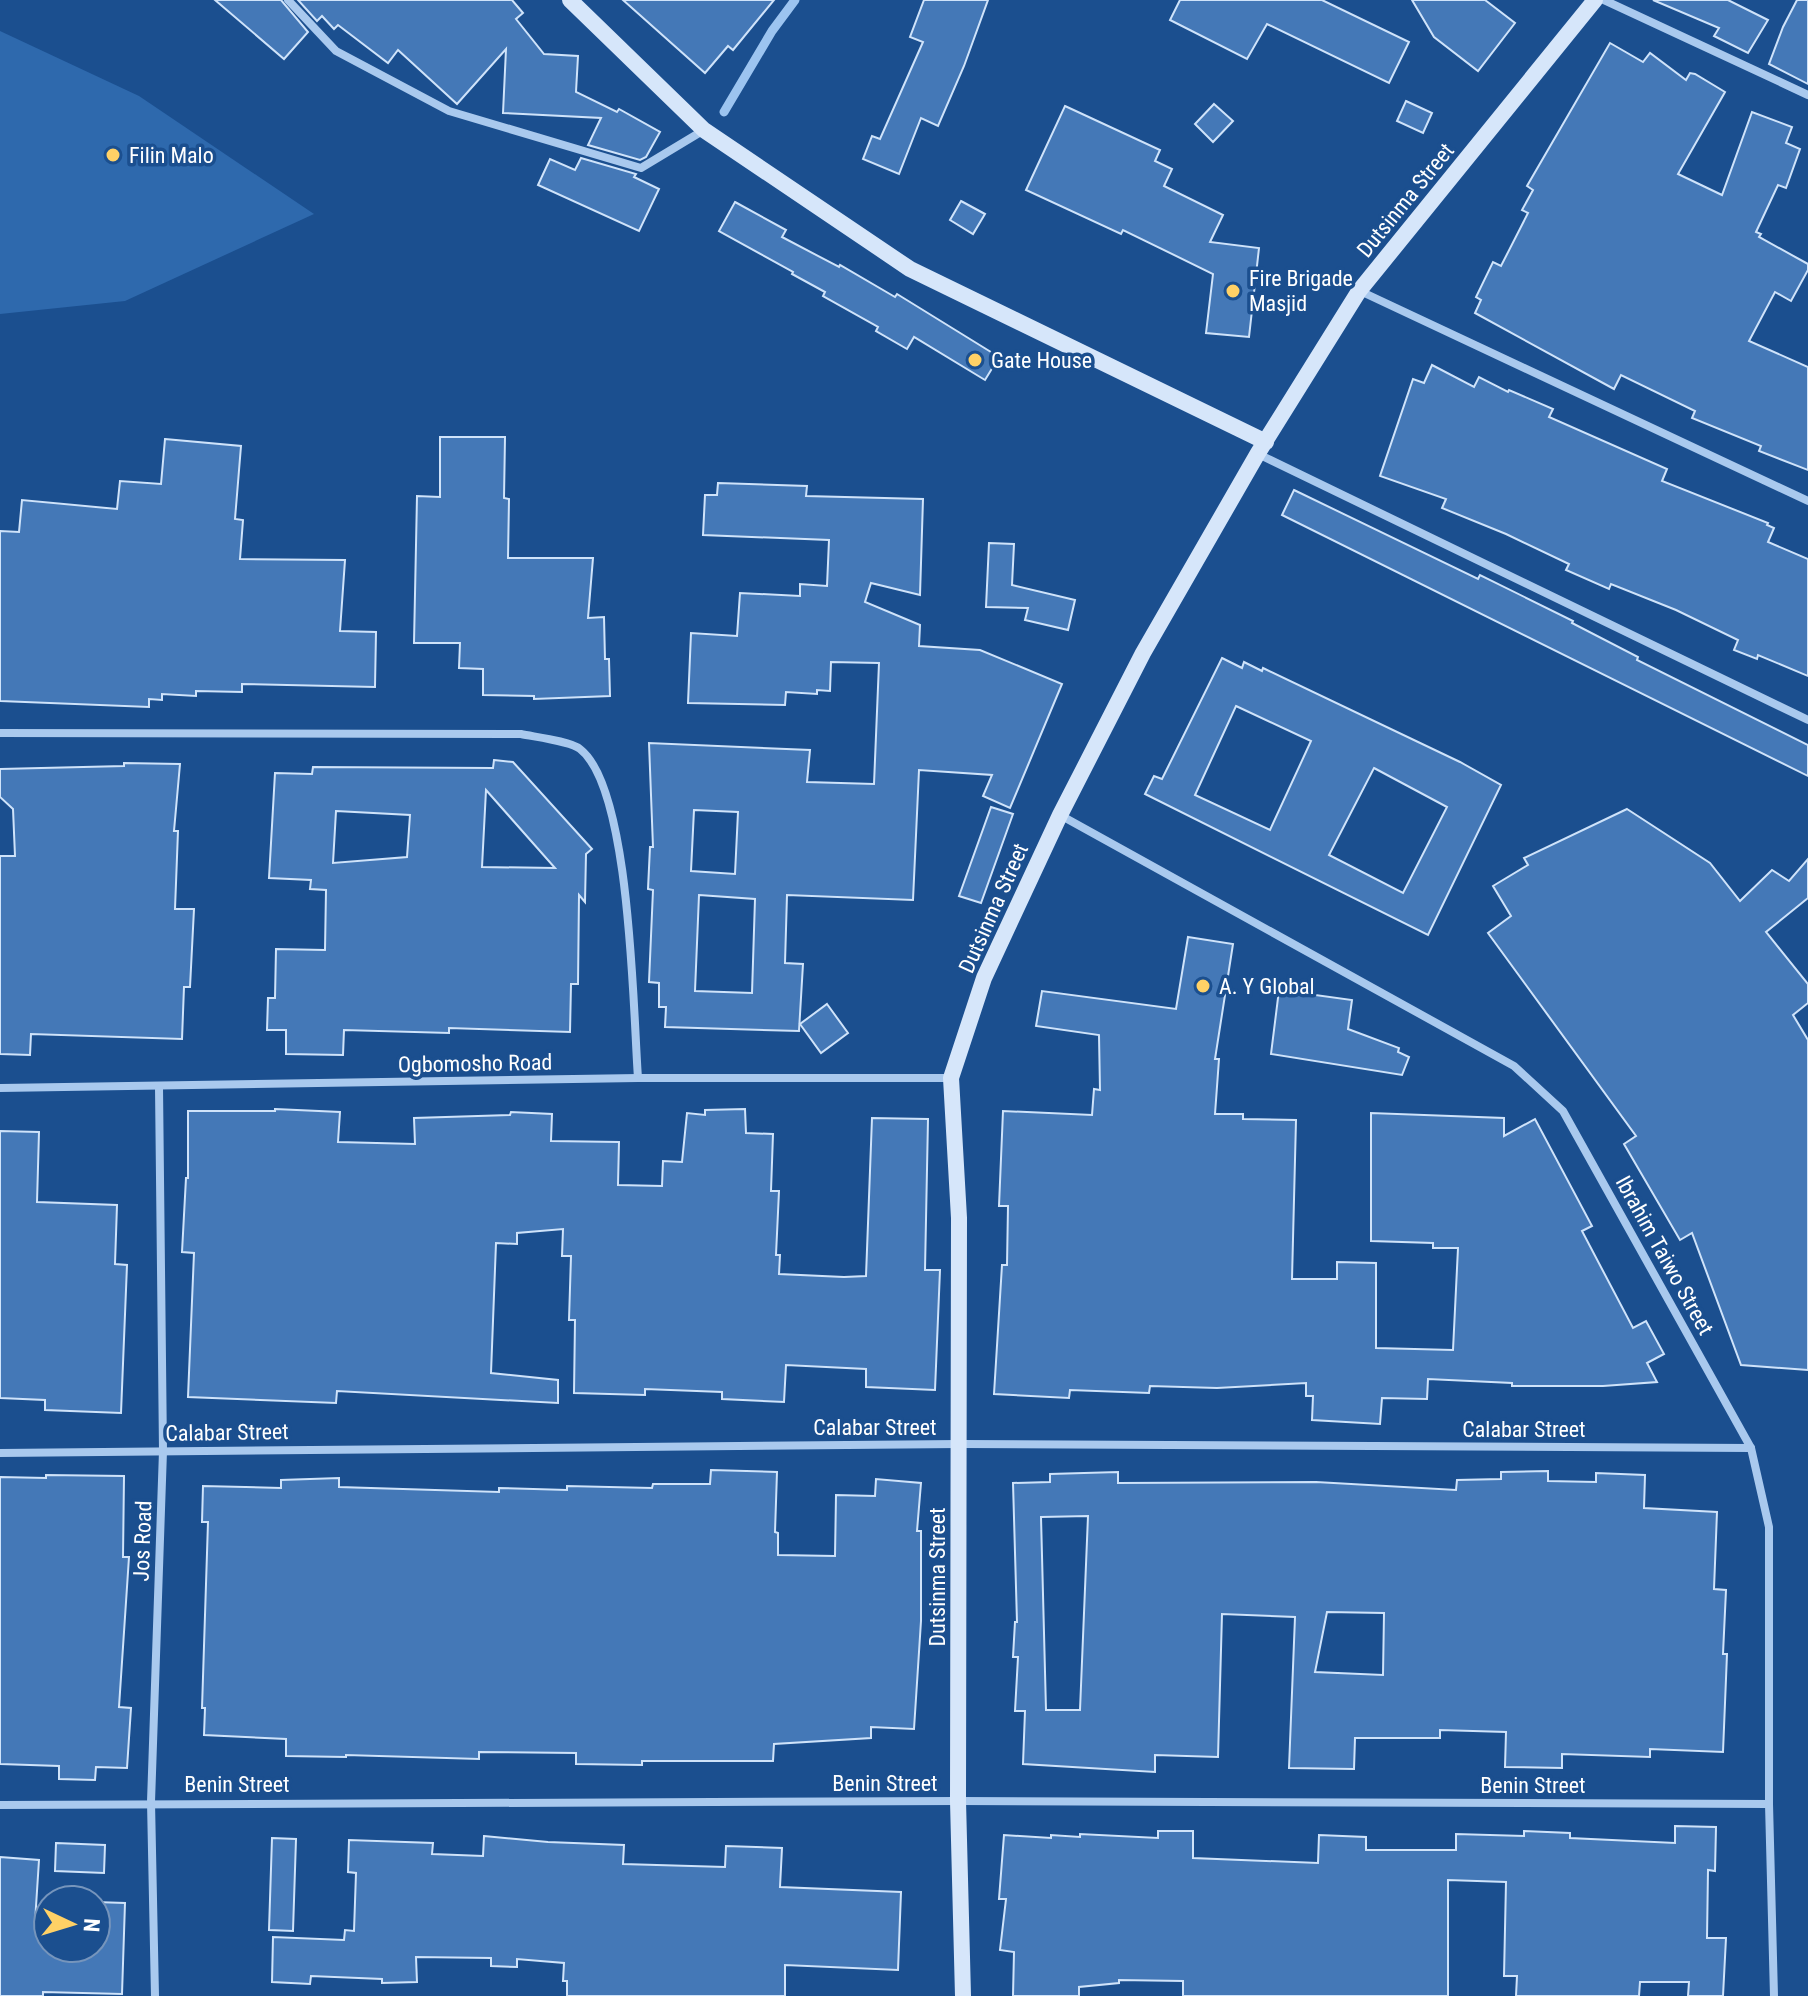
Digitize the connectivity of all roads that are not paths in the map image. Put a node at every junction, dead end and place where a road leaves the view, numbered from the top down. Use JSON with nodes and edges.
{"nodes":[{"id":1,"x":288,"y":0,"type":"edge"},
{"id":2,"x":570,"y":0,"type":"edge"},
{"id":3,"x":1595,"y":0,"type":"edge"},
{"id":4,"x":1604,"y":0,"type":"edge"},
{"id":5,"x":1808,"y":95,"type":"edge"},
{"id":6,"x":704,"y":130,"type":"junction"},
{"id":7,"x":1359,"y":291,"type":"junction"},
{"id":8,"x":1262,"y":448,"type":"junction"},
{"id":9,"x":1808,"y":501,"type":"edge"},
{"id":10,"x":1808,"y":720,"type":"edge"},
{"id":11,"x":0,"y":733,"type":"edge"},
{"id":12,"x":1060,"y":815,"type":"junction"},
{"id":13,"x":638,"y":1078,"type":"junction"},
{"id":14,"x":951,"y":1078,"type":"junction"},
{"id":15,"x":159,"y":1087,"type":"junction"},
{"id":16,"x":0,"y":1088,"type":"edge"},
{"id":17,"x":960,"y":1444,"type":"junction"},
{"id":18,"x":1751,"y":1448,"type":"junction"},
{"id":19,"x":163,"y":1451,"type":"junction"},
{"id":20,"x":0,"y":1453,"type":"edge"},
{"id":21,"x":958,"y":1801,"type":"junction"},
{"id":22,"x":151,"y":1802,"type":"junction"},
{"id":23,"x":1769,"y":1804,"type":"junction"},
{"id":24,"x":0,"y":1805,"type":"edge"},
{"id":25,"x":155,"y":1996,"type":"edge"},
{"id":26,"x":963,"y":1996,"type":"edge"},
{"id":27,"x":1774,"y":1996,"type":"edge"}],
"edges":[{"from":1,"to":6,"type":"street"},
{"from":2,"to":6,"type":"street"},
{"from":3,"to":7,"type":"street","name":"Dutsinma Street"},
{"from":4,"to":5,"type":"street"},
{"from":6,"to":8,"type":"street"},
{"from":7,"to":8,"type":"street","name":"Dutsinma Street"},
{"from":7,"to":9,"type":"street"},
{"from":8,"to":10,"type":"street"},
{"from":8,"to":12,"type":"street","name":"Dutsinma Street"},
{"from":11,"to":13,"type":"street"},
{"from":12,"to":14,"type":"street","name":"Dutsinma Street"},
{"from":12,"to":18,"type":"street","name":"Ibrahim Taiwo Street"},
{"from":13,"to":14,"type":"street","name":"Ogbomosho Road"},
{"from":13,"to":15,"type":"street","name":"Ogbomosho Road"},
{"from":14,"to":17,"type":"street","name":"Dutsinma Street"},
{"from":15,"to":16,"type":"street","name":"Ogbomosho Road"},
{"from":15,"to":19,"type":"street","name":"Jos Road"},
{"from":17,"to":18,"type":"street","name":"Calabar Street"},
{"from":17,"to":19,"type":"street","name":"Calabar Street"},
{"from":17,"to":21,"type":"street","name":"Dutsinma Street"},
{"from":18,"to":23,"type":"street","name":"Ibrahim Taiwo Street"},
{"from":19,"to":20,"type":"street","name":"Calabar Street"},
{"from":19,"to":22,"type":"street","name":"Jos Road"},
{"from":21,"to":22,"type":"street","name":"Benin Street"},
{"from":21,"to":23,"type":"street","name":"Benin Street"},
{"from":21,"to":26,"type":"street","name":"Dutsinma Street"},
{"from":22,"to":24,"type":"street","name":"Benin Street"},
{"from":22,"to":25,"type":"street","name":"Jos Road"},
{"from":23,"to":27,"type":"street","name":"Ibrahim Taiwo Street"}]}
